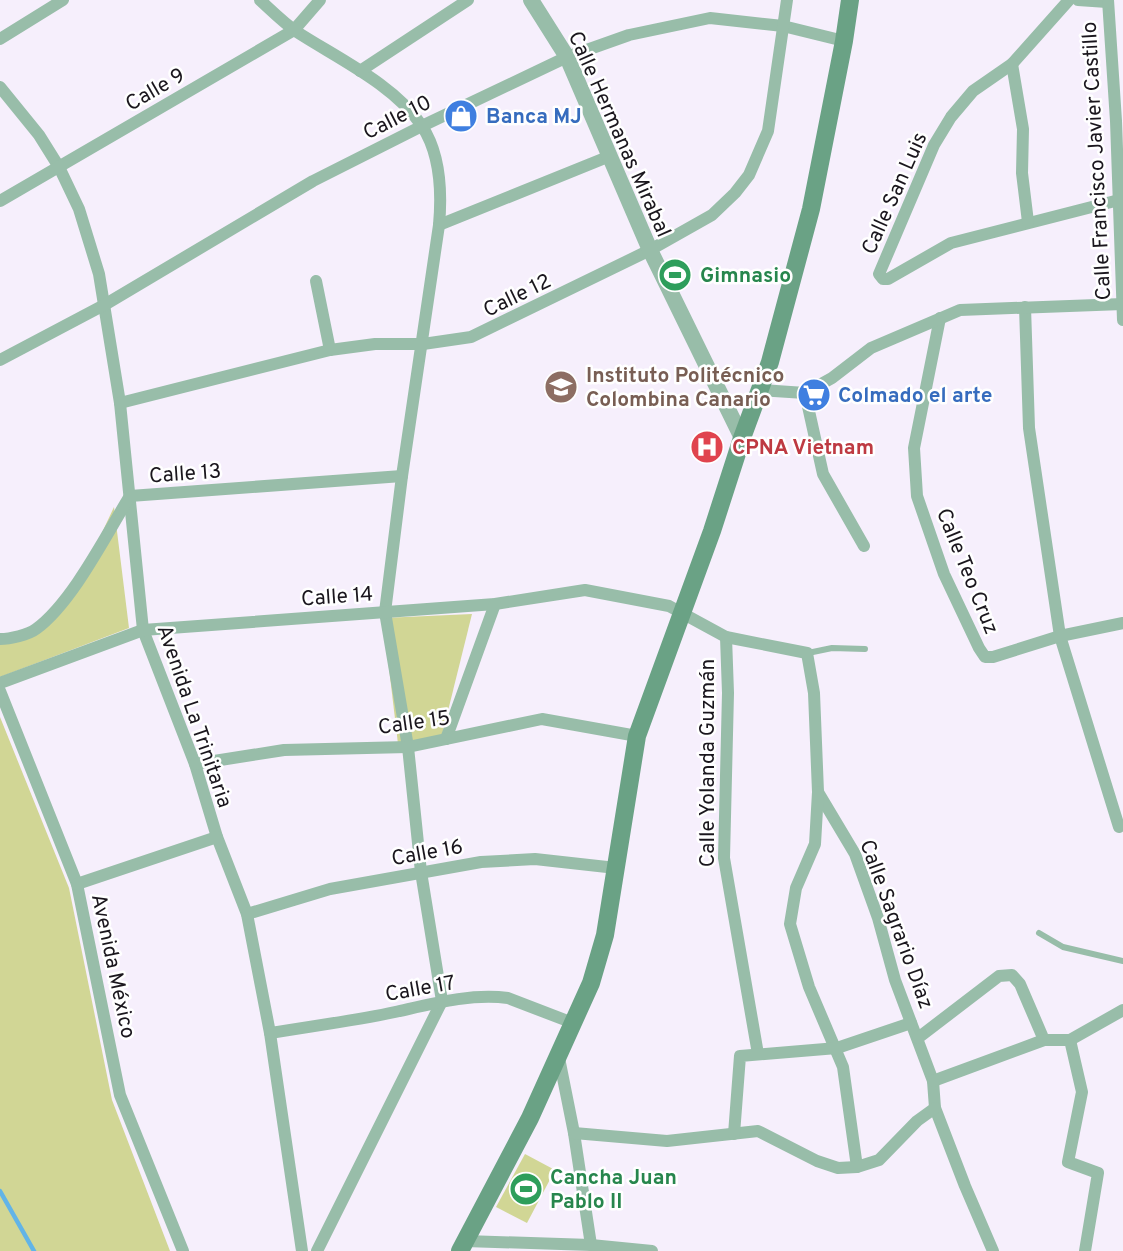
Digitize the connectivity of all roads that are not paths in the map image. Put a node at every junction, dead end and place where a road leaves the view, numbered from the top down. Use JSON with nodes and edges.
{"nodes":[{"id":1,"x":64,"y":0,"type":"edge"},
{"id":2,"x":260,"y":0,"type":"edge"},
{"id":3,"x":320,"y":0,"type":"edge"},
{"id":4,"x":468,"y":0,"type":"edge"},
{"id":5,"x":531,"y":0,"type":"edge"},
{"id":6,"x":787,"y":0,"type":"edge"},
{"id":7,"x":850,"y":0,"type":"edge"},
{"id":8,"x":1069,"y":0,"type":"edge"},
{"id":9,"x":1078,"y":0,"type":"edge"},
{"id":10,"x":1108,"y":1,"type":"edge"},
{"id":11,"x":783,"y":26,"type":"junction"},
{"id":12,"x":294,"y":30,"type":"junction"},
{"id":13,"x":0,"y":39,"type":"edge"},
{"id":14,"x":844,"y":41,"type":"junction"},
{"id":15,"x":567,"y":57,"type":"junction"},
{"id":16,"x":1012,"y":64,"type":"junction"},
{"id":17,"x":360,"y":71,"type":"junction"},
{"id":18,"x":0,"y":87,"type":"edge"},
{"id":19,"x":1120,"y":121,"type":"edge"},
{"id":20,"x":422,"y":126,"type":"junction"},
{"id":21,"x":610,"y":156,"type":"junction"},
{"id":22,"x":59,"y":167,"type":"junction"},
{"id":23,"x":1119,"y":200,"type":"junction"},
{"id":24,"x":0,"y":201,"type":"edge"},
{"id":25,"x":1028,"y":222,"type":"junction"},
{"id":26,"x":439,"y":225,"type":"junction"},
{"id":27,"x":649,"y":250,"type":"junction"},
{"id":28,"x":316,"y":281,"type":"dead end"},
{"id":29,"x":106,"y":304,"type":"junction"},
{"id":30,"x":1122,"y":304,"type":"edge"},
{"id":31,"x":1025,"y":307,"type":"junction"},
{"id":32,"x":940,"y":318,"type":"junction"},
{"id":33,"x":1123,"y":320,"type":"edge"},
{"id":34,"x":423,"y":344,"type":"junction"},
{"id":35,"x":330,"y":350,"type":"junction"},
{"id":36,"x":0,"y":360,"type":"edge"},
{"id":37,"x":760,"y":390,"type":"junction"},
{"id":38,"x":805,"y":393,"type":"junction"},
{"id":39,"x":120,"y":403,"type":"junction"},
{"id":40,"x":742,"y":438,"type":"junction"},
{"id":41,"x":402,"y":477,"type":"junction"},
{"id":42,"x":130,"y":496,"type":"junction"},
{"id":43,"x":864,"y":546,"type":"dead end"},
{"id":44,"x":495,"y":604,"type":"junction"},
{"id":45,"x":385,"y":612,"type":"junction"},
{"id":46,"x":681,"y":614,"type":"junction"},
{"id":47,"x":1123,"y":623,"type":"edge"},
{"id":48,"x":142,"y":630,"type":"junction"},
{"id":49,"x":1060,"y":636,"type":"junction"},
{"id":50,"x":726,"y":637,"type":"junction"},
{"id":51,"x":0,"y":639,"type":"edge"},
{"id":52,"x":865,"y":649,"type":"dead end"},
{"id":53,"x":807,"y":653,"type":"junction"},
{"id":54,"x":0,"y":683,"type":"edge"},
{"id":55,"x":0,"y":691,"type":"edge"},
{"id":56,"x":636,"y":736,"type":"junction"},
{"id":57,"x":446,"y":738,"type":"junction"},
{"id":58,"x":408,"y":747,"type":"junction"},
{"id":59,"x":195,"y":764,"type":"junction"},
{"id":60,"x":818,"y":792,"type":"junction"},
{"id":61,"x":1119,"y":827,"type":"dead end"},
{"id":62,"x":217,"y":837,"type":"junction"},
{"id":63,"x":616,"y":868,"type":"junction"},
{"id":64,"x":421,"y":872,"type":"junction"},
{"id":65,"x":77,"y":884,"type":"junction"},
{"id":66,"x":247,"y":914,"type":"junction"},
{"id":67,"x":1039,"y":933,"type":"dead end"},
{"id":68,"x":1123,"y":961,"type":"edge"},
{"id":69,"x":442,"y":1001,"type":"junction"},
{"id":70,"x":1123,"y":1010,"type":"edge"},
{"id":71,"x":573,"y":1023,"type":"junction"},
{"id":72,"x":911,"y":1023,"type":"junction"},
{"id":73,"x":270,"y":1033,"type":"junction"},
{"id":74,"x":918,"y":1038,"type":"junction"},
{"id":75,"x":1044,"y":1040,"type":"junction"},
{"id":76,"x":1070,"y":1040,"type":"junction"},
{"id":77,"x":836,"y":1048,"type":"junction"},
{"id":78,"x":758,"y":1054,"type":"junction"},
{"id":79,"x":558,"y":1058,"type":"junction"},
{"id":80,"x":933,"y":1081,"type":"junction"},
{"id":81,"x":935,"y":1108,"type":"junction"},
{"id":82,"x":574,"y":1133,"type":"junction"},
{"id":83,"x":734,"y":1134,"type":"junction"},
{"id":84,"x":857,"y":1167,"type":"junction"},
{"id":85,"x":591,"y":1245,"type":"junction"},
{"id":86,"x":462,"y":1246,"type":"edge"},
{"id":87,"x":183,"y":1251,"type":"edge"},
{"id":88,"x":302,"y":1251,"type":"edge"},
{"id":89,"x":317,"y":1251,"type":"edge"},
{"id":90,"x":652,"y":1251,"type":"edge"},
{"id":91,"x":993,"y":1251,"type":"edge"},
{"id":92,"x":1085,"y":1251,"type":"edge"}],
"edges":[{"from":1,"to":13,"type":"street"},
{"from":2,"to":12,"type":"street"},
{"from":3,"to":12,"type":"street","name":"Calle 9"},
{"from":4,"to":17,"type":"street"},
{"from":5,"to":15,"type":"street","name":"Calle Hermanas Mirabal"},
{"from":6,"to":11,"type":"street","name":"Calle 12"},
{"from":7,"to":14,"type":"main road"},
{"from":8,"to":16,"type":"street","name":"Calle San Luis"},
{"from":9,"to":10,"type":"street"},
{"from":10,"to":19,"type":"street","name":"Calle Francisco Javier Castillo"},
{"from":11,"to":14,"type":"street","name":"Calle 10"},
{"from":11,"to":15,"type":"street","name":"Calle 10"},
{"from":11,"to":27,"type":"street","name":"Calle 12"},
{"from":12,"to":17,"type":"street"},
{"from":12,"to":22,"type":"street","name":"Calle 9"},
{"from":14,"to":37,"type":"main road"},
{"from":15,"to":20,"type":"street","name":"Calle 10"},
{"from":15,"to":21,"type":"street","name":"Calle Hermanas Mirabal"},
{"from":16,"to":25,"type":"street"},
{"from":16,"to":25,"type":"street","name":"Calle San Luis"},
{"from":17,"to":20,"type":"street"},
{"from":18,"to":22,"type":"street","name":"Avenida La Trinitaria"},
{"from":19,"to":23,"type":"street","name":"Calle Francisco Javier Castillo"},
{"from":20,"to":26,"type":"street"},
{"from":20,"to":29,"type":"street","name":"Calle 10"},
{"from":21,"to":26,"type":"street"},
{"from":21,"to":27,"type":"street","name":"Calle Hermanas Mirabal"},
{"from":22,"to":24,"type":"street","name":"Calle 9"},
{"from":22,"to":29,"type":"street","name":"Avenida La Trinitaria"},
{"from":23,"to":25,"type":"street"},
{"from":23,"to":30,"type":"street","name":"Calle Francisco Javier Castillo"},
{"from":26,"to":34,"type":"street"},
{"from":27,"to":34,"type":"street","name":"Calle 12"},
{"from":27,"to":40,"type":"street","name":"Calle Hermanas Mirabal"},
{"from":28,"to":35,"type":"street"},
{"from":29,"to":36,"type":"street","name":"Calle 10"},
{"from":29,"to":39,"type":"street","name":"Avenida La Trinitaria"},
{"from":30,"to":31,"type":"street"},
{"from":30,"to":33,"type":"street","name":"Calle Francisco Javier Castillo"},
{"from":31,"to":32,"type":"street"},
{"from":31,"to":49,"type":"street"},
{"from":32,"to":38,"type":"street"},
{"from":32,"to":49,"type":"street","name":"Calle Teo Cruz"},
{"from":34,"to":35,"type":"street","name":"Calle 12"},
{"from":34,"to":41,"type":"street"},
{"from":35,"to":39,"type":"street","name":"Calle 12"},
{"from":37,"to":38,"type":"street"},
{"from":37,"to":40,"type":"main road"},
{"from":38,"to":43,"type":"street"},
{"from":39,"to":42,"type":"street","name":"Avenida La Trinitaria"},
{"from":40,"to":46,"type":"main road"},
{"from":41,"to":42,"type":"street","name":"Calle 13"},
{"from":41,"to":45,"type":"street"},
{"from":42,"to":48,"type":"street","name":"Avenida La Trinitaria"},
{"from":42,"to":51,"type":"street","name":"Calle 13"},
{"from":44,"to":45,"type":"street","name":"Calle 14"},
{"from":44,"to":46,"type":"street","name":"Calle 14"},
{"from":44,"to":57,"type":"street"},
{"from":45,"to":48,"type":"street","name":"Calle 14"},
{"from":45,"to":58,"type":"street"},
{"from":46,"to":50,"type":"street"},
{"from":46,"to":56,"type":"main road"},
{"from":47,"to":49,"type":"street","name":"Calle Teo Cruz"},
{"from":48,"to":54,"type":"street","name":"Calle 14"},
{"from":48,"to":59,"type":"street","name":"Avenida La Trinitaria"},
{"from":49,"to":61,"type":"street"},
{"from":50,"to":53,"type":"street"},
{"from":50,"to":78,"type":"street","name":"Calle Yolanda Guzmán"},
{"from":52,"to":53,"type":"lane"},
{"from":53,"to":60,"type":"street","name":"Calle Sagrario Díaz"},
{"from":55,"to":65,"type":"street","name":"Avenida México"},
{"from":56,"to":57,"type":"street","name":"Calle 15"},
{"from":56,"to":63,"type":"main road"},
{"from":57,"to":58,"type":"street","name":"Calle 15"},
{"from":58,"to":59,"type":"street","name":"Calle 15"},
{"from":58,"to":64,"type":"street"},
{"from":59,"to":62,"type":"street","name":"Avenida La Trinitaria"},
{"from":60,"to":72,"type":"street","name":"Calle Sagrario Díaz"},
{"from":60,"to":77,"type":"street"},
{"from":62,"to":65,"type":"street"},
{"from":62,"to":66,"type":"street","name":"Avenida La Trinitaria"},
{"from":63,"to":64,"type":"street","name":"Calle 16"},
{"from":63,"to":71,"type":"main road"},
{"from":64,"to":66,"type":"street","name":"Calle 16"},
{"from":64,"to":69,"type":"street"},
{"from":65,"to":87,"type":"street","name":"Avenida México"},
{"from":66,"to":73,"type":"street","name":"Avenida La Trinitaria"},
{"from":67,"to":68,"type":"lane"},
{"from":69,"to":71,"type":"street","name":"Calle 17"},
{"from":69,"to":73,"type":"street","name":"Calle 17"},
{"from":69,"to":89,"type":"street"},
{"from":70,"to":76,"type":"street"},
{"from":71,"to":79,"type":"main road"},
{"from":72,"to":74,"type":"street","name":"Calle Sagrario Díaz"},
{"from":72,"to":77,"type":"street"},
{"from":73,"to":88,"type":"street","name":"Avenida La Trinitaria"},
{"from":74,"to":75,"type":"street"},
{"from":74,"to":80,"type":"street","name":"Calle Sagrario Díaz"},
{"from":75,"to":76,"type":"street"},
{"from":75,"to":80,"type":"street"},
{"from":76,"to":92,"type":"street"},
{"from":77,"to":78,"type":"street"},
{"from":77,"to":84,"type":"street"},
{"from":78,"to":83,"type":"street"},
{"from":79,"to":82,"type":"street"},
{"from":79,"to":86,"type":"main road"},
{"from":80,"to":81,"type":"street","name":"Calle Sagrario Díaz"},
{"from":81,"to":84,"type":"street"},
{"from":81,"to":91,"type":"street","name":"Calle Sagrario Díaz"},
{"from":82,"to":83,"type":"street"},
{"from":82,"to":85,"type":"street"},
{"from":83,"to":84,"type":"street"},
{"from":85,"to":86,"type":"street"},
{"from":85,"to":90,"type":"street"}]}
